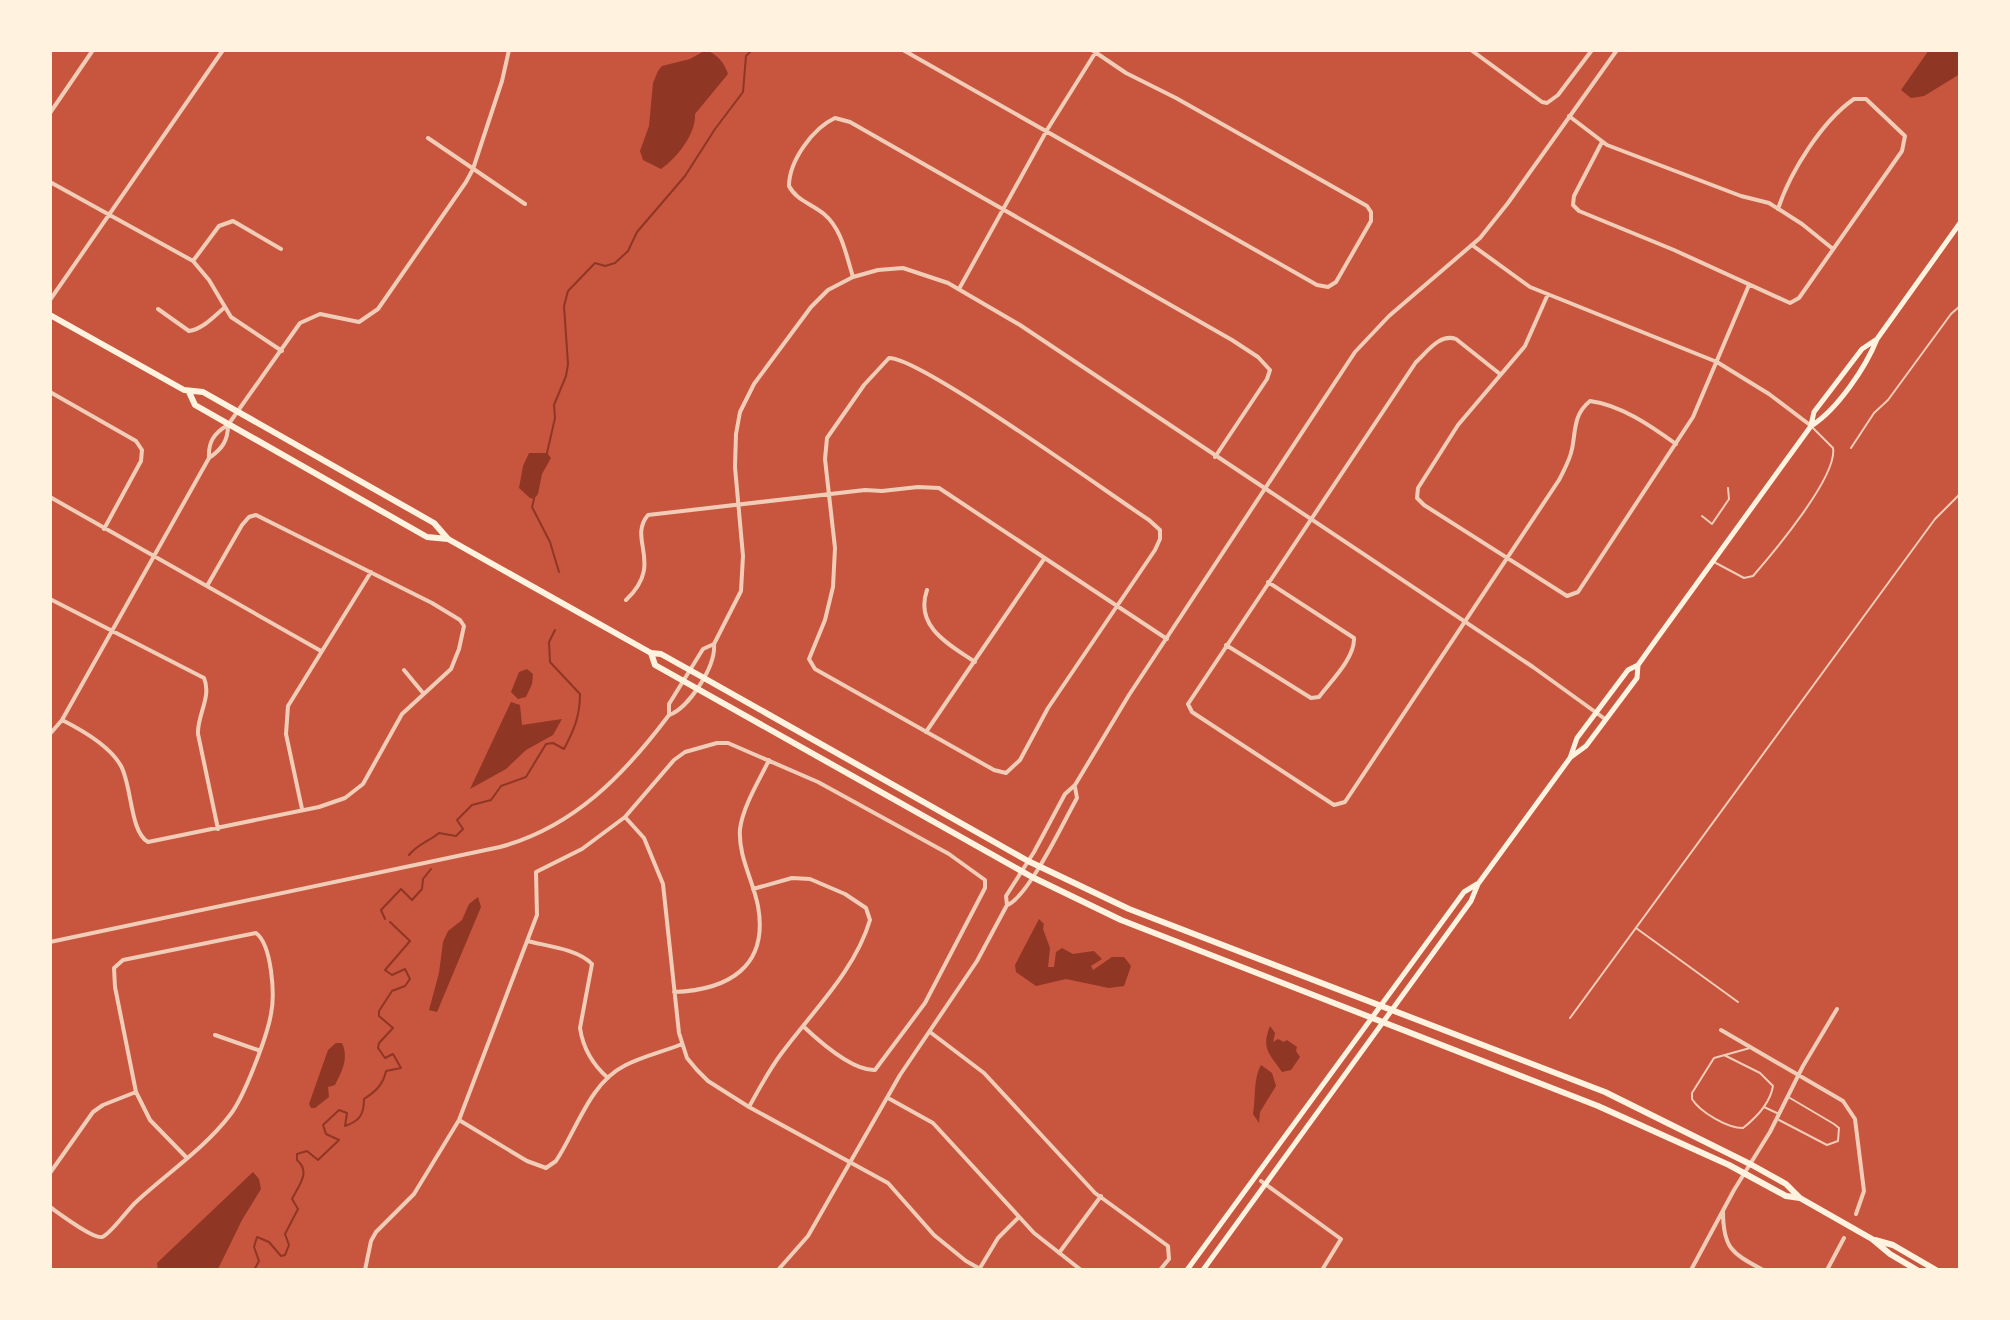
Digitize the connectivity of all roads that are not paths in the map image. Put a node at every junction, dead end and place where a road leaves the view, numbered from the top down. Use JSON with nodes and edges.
{"nodes":[{"id":1,"x":93,"y":50,"type":"edge"},
{"id":2,"x":223,"y":50,"type":"edge"},
{"id":3,"x":509,"y":50,"type":"edge"},
{"id":4,"x":903,"y":50,"type":"edge"},
{"id":5,"x":1471,"y":50,"type":"edge"},
{"id":6,"x":1485,"y":50,"type":"edge"},
{"id":7,"x":1592,"y":50,"type":"edge"},
{"id":8,"x":1617,"y":50,"type":"edge"},
{"id":9,"x":1095,"y":51,"type":"edge"},
{"id":10,"x":1480,"y":57,"type":"junction"},
{"id":11,"x":50,"y":113,"type":"edge"},
{"id":12,"x":1569,"y":116,"type":"junction"},
{"id":13,"x":1047,"y":130,"type":"junction"},
{"id":14,"x":428,"y":138,"type":"dead end"},
{"id":15,"x":1602,"y":142,"type":"junction"},
{"id":16,"x":473,"y":169,"type":"junction"},
{"id":17,"x":50,"y":182,"type":"edge"},
{"id":18,"x":525,"y":204,"type":"dead end"},
{"id":19,"x":1002,"y":209,"type":"junction"},
{"id":20,"x":1778,"y":209,"type":"junction"},
{"id":21,"x":107,"y":214,"type":"junction"},
{"id":22,"x":1960,"y":223,"type":"edge"},
{"id":23,"x":1472,"y":245,"type":"junction"},
{"id":24,"x":281,"y":249,"type":"dead end"},
{"id":25,"x":1833,"y":249,"type":"junction"},
{"id":26,"x":193,"y":261,"type":"junction"},
{"id":27,"x":853,"y":277,"type":"junction"},
{"id":28,"x":1749,"y":285,"type":"junction"},
{"id":29,"x":959,"y":289,"type":"junction"},
{"id":30,"x":1548,"y":294,"type":"junction"},
{"id":31,"x":50,"y":300,"type":"edge"},
{"id":32,"x":1960,"y":306,"type":"edge"},
{"id":33,"x":224,"y":308,"type":"junction"},
{"id":34,"x":158,"y":309,"type":"dead end"},
{"id":35,"x":50,"y":315,"type":"edge"},
{"id":36,"x":1877,"y":339,"type":"junction"},
{"id":37,"x":282,"y":351,"type":"junction"},
{"id":38,"x":1717,"y":362,"type":"junction"},
{"id":39,"x":1500,"y":374,"type":"junction"},
{"id":40,"x":50,"y":392,"type":"edge"},
{"id":41,"x":189,"y":392,"type":"junction"},
{"id":42,"x":237,"y":412,"type":"junction"},
{"id":43,"x":228,"y":425,"type":"junction"},
{"id":44,"x":1811,"y":426,"type":"junction"},
{"id":45,"x":1676,"y":444,"type":"junction"},
{"id":46,"x":1851,"y":448,"type":"dead end"},
{"id":47,"x":1215,"y":457,"type":"junction"},
{"id":48,"x":209,"y":458,"type":"junction"},
{"id":49,"x":1728,"y":488,"type":"dead end"},
{"id":50,"x":1267,"y":490,"type":"junction"},
{"id":51,"x":830,"y":494,"type":"junction"},
{"id":52,"x":1960,"y":494,"type":"edge"},
{"id":53,"x":50,"y":497,"type":"edge"},
{"id":54,"x":738,"y":504,"type":"junction"},
{"id":55,"x":1702,"y":516,"type":"dead end"},
{"id":56,"x":1310,"y":518,"type":"junction"},
{"id":57,"x":104,"y":529,"type":"junction"},
{"id":58,"x":448,"y":539,"type":"junction"},
{"id":59,"x":155,"y":557,"type":"junction"},
{"id":60,"x":1508,"y":558,"type":"junction"},
{"id":61,"x":1044,"y":559,"type":"junction"},
{"id":62,"x":1713,"y":561,"type":"junction"},
{"id":63,"x":371,"y":572,"type":"junction"},
{"id":64,"x":1268,"y":582,"type":"junction"},
{"id":65,"x":207,"y":586,"type":"junction"},
{"id":66,"x":927,"y":590,"type":"dead end"},
{"id":67,"x":50,"y":599,"type":"edge"},
{"id":68,"x":626,"y":600,"type":"dead end"},
{"id":69,"x":1116,"y":606,"type":"junction"},
{"id":70,"x":1465,"y":622,"type":"junction"},
{"id":71,"x":112,"y":631,"type":"junction"},
{"id":72,"x":1167,"y":639,"type":"junction"},
{"id":73,"x":714,"y":644,"type":"junction"},
{"id":74,"x":1226,"y":645,"type":"junction"},
{"id":75,"x":321,"y":651,"type":"junction"},
{"id":76,"x":651,"y":653,"type":"junction"},
{"id":77,"x":975,"y":662,"type":"junction"},
{"id":78,"x":1638,"y":665,"type":"junction"},
{"id":79,"x":404,"y":670,"type":"dead end"},
{"id":80,"x":691,"y":671,"type":"junction"},
{"id":81,"x":704,"y":678,"type":"junction"},
{"id":82,"x":685,"y":681,"type":"junction"},
{"id":83,"x":697,"y":687,"type":"junction"},
{"id":84,"x":423,"y":693,"type":"junction"},
{"id":85,"x":1596,"y":713,"type":"junction"},
{"id":86,"x":669,"y":715,"type":"junction"},
{"id":87,"x":1605,"y":719,"type":"junction"},
{"id":88,"x":62,"y":720,"type":"junction"},
{"id":89,"x":926,"y":732,"type":"junction"},
{"id":90,"x":50,"y":734,"type":"edge"},
{"id":91,"x":1570,"y":758,"type":"junction"},
{"id":92,"x":769,"y":760,"type":"junction"},
{"id":93,"x":1075,"y":785,"type":"junction"},
{"id":94,"x":302,"y":809,"type":"junction"},
{"id":95,"x":625,"y":817,"type":"junction"},
{"id":96,"x":218,"y":829,"type":"junction"},
{"id":97,"x":50,"y":845,"type":"edge"},
{"id":98,"x":50,"y":859,"type":"edge"},
{"id":99,"x":1028,"y":861,"type":"junction"},
{"id":100,"x":1039,"y":867,"type":"junction"},
{"id":101,"x":1020,"y":871,"type":"junction"},
{"id":102,"x":1032,"y":877,"type":"junction"},
{"id":103,"x":1478,"y":884,"type":"junction"},
{"id":104,"x":753,"y":889,"type":"junction"},
{"id":105,"x":1007,"y":905,"type":"junction"},
{"id":106,"x":1636,"y":928,"type":"junction"},
{"id":107,"x":526,"y":941,"type":"junction"},
{"id":108,"x":50,"y":942,"type":"edge"},
{"id":109,"x":674,"y":992,"type":"junction"},
{"id":110,"x":1738,"y":1002,"type":"dead end"},
{"id":111,"x":1380,"y":1007,"type":"junction"},
{"id":112,"x":1837,"y":1009,"type":"dead end"},
{"id":113,"x":1392,"y":1011,"type":"junction"},
{"id":114,"x":1570,"y":1018,"type":"dead end"},
{"id":115,"x":1373,"y":1019,"type":"junction"},
{"id":116,"x":1383,"y":1023,"type":"junction"},
{"id":117,"x":804,"y":1027,"type":"junction"},
{"id":118,"x":1721,"y":1030,"type":"dead end"},
{"id":119,"x":930,"y":1032,"type":"junction"},
{"id":120,"x":215,"y":1035,"type":"dead end"},
{"id":121,"x":682,"y":1044,"type":"junction"},
{"id":122,"x":1751,"y":1048,"type":"junction"},
{"id":123,"x":258,"y":1050,"type":"junction"},
{"id":124,"x":1724,"y":1055,"type":"junction"},
{"id":125,"x":1800,"y":1077,"type":"junction"},
{"id":126,"x":608,"y":1078,"type":"junction"},
{"id":127,"x":136,"y":1092,"type":"junction"},
{"id":128,"x":1789,"y":1097,"type":"junction"},
{"id":129,"x":888,"y":1098,"type":"junction"},
{"id":130,"x":749,"y":1107,"type":"junction"},
{"id":131,"x":1764,"y":1107,"type":"junction"},
{"id":132,"x":1779,"y":1117,"type":"junction"},
{"id":133,"x":459,"y":1120,"type":"junction"},
{"id":134,"x":186,"y":1157,"type":"junction"},
{"id":135,"x":850,"y":1162,"type":"junction"},
{"id":136,"x":1752,"y":1165,"type":"junction"},
{"id":137,"x":50,"y":1173,"type":"edge"},
{"id":138,"x":1744,"y":1173,"type":"junction"},
{"id":139,"x":1261,"y":1181,"type":"dead end"},
{"id":140,"x":1267,"y":1185,"type":"junction"},
{"id":141,"x":1101,"y":1196,"type":"junction"},
{"id":142,"x":1800,"y":1198,"type":"junction"},
{"id":143,"x":50,"y":1207,"type":"edge"},
{"id":144,"x":1723,"y":1209,"type":"junction"},
{"id":145,"x":1856,"y":1214,"type":"dead end"},
{"id":146,"x":1018,"y":1218,"type":"junction"},
{"id":147,"x":1844,"y":1238,"type":"dead end"},
{"id":148,"x":1872,"y":1239,"type":"junction"},
{"id":149,"x":1059,"y":1253,"type":"junction"},
{"id":150,"x":980,"y":1269,"type":"edge"},
{"id":151,"x":365,"y":1270,"type":"edge"},
{"id":152,"x":778,"y":1270,"type":"edge"},
{"id":153,"x":1081,"y":1270,"type":"edge"},
{"id":154,"x":1160,"y":1270,"type":"edge"},
{"id":155,"x":1187,"y":1270,"type":"edge"},
{"id":156,"x":1203,"y":1270,"type":"edge"},
{"id":157,"x":1322,"y":1270,"type":"edge"},
{"id":158,"x":1691,"y":1270,"type":"edge"},
{"id":159,"x":1763,"y":1270,"type":"edge"},
{"id":160,"x":1827,"y":1270,"type":"edge"},
{"id":161,"x":1917,"y":1270,"type":"edge"},
{"id":162,"x":1936,"y":1270,"type":"edge"}],
"edges":[{"from":1,"to":11,"type":"street"},
{"from":2,"to":21,"type":"street"},
{"from":3,"to":16,"type":"street"},
{"from":4,"to":13,"type":"street"},
{"from":5,"to":10,"type":"street"},
{"from":6,"to":10,"type":"street"},
{"from":7,"to":10,"type":"street"},
{"from":8,"to":12,"type":"street"},
{"from":9,"to":13,"type":"street"},
{"from":9,"to":13,"type":"street"},
{"from":12,"to":15,"type":"street"},
{"from":12,"to":23,"type":"street"},
{"from":13,"to":19,"type":"street"},
{"from":14,"to":16,"type":"street"},
{"from":15,"to":20,"type":"street"},
{"from":15,"to":28,"type":"street"},
{"from":16,"to":18,"type":"street"},
{"from":16,"to":37,"type":"street"},
{"from":17,"to":21,"type":"street"},
{"from":19,"to":27,"type":"street"},
{"from":19,"to":29,"type":"street"},
{"from":19,"to":47,"type":"street"},
{"from":20,"to":25,"type":"street"},
{"from":20,"to":25,"type":"street"},
{"from":21,"to":26,"type":"street"},
{"from":21,"to":31,"type":"street"},
{"from":22,"to":36,"type":"main road"},
{"from":23,"to":30,"type":"street"},
{"from":23,"to":50,"type":"street"},
{"from":24,"to":26,"type":"street"},
{"from":25,"to":28,"type":"street"},
{"from":26,"to":33,"type":"street"},
{"from":27,"to":29,"type":"street"},
{"from":27,"to":54,"type":"street"},
{"from":28,"to":38,"type":"street"},
{"from":29,"to":47,"type":"street"},
{"from":30,"to":38,"type":"street"},
{"from":30,"to":39,"type":"street"},
{"from":32,"to":46,"type":"lane"},
{"from":33,"to":34,"type":"street"},
{"from":33,"to":37,"type":"street"},
{"from":35,"to":41,"type":"main road"},
{"from":36,"to":44,"type":"main road"},
{"from":36,"to":44,"type":"main road"},
{"from":37,"to":42,"type":"street"},
{"from":38,"to":44,"type":"street"},
{"from":38,"to":45,"type":"street"},
{"from":39,"to":56,"type":"street"},
{"from":39,"to":60,"type":"street"},
{"from":40,"to":57,"type":"street"},
{"from":41,"to":42,"type":"main road"},
{"from":41,"to":43,"type":"main road"},
{"from":42,"to":43,"type":"street"},
{"from":42,"to":58,"type":"main road"},
{"from":43,"to":48,"type":"street"},
{"from":43,"to":48,"type":"street"},
{"from":43,"to":58,"type":"main road"},
{"from":44,"to":62,"type":"main road"},
{"from":44,"to":62,"type":"lane"},
{"from":45,"to":60,"type":"street"},
{"from":45,"to":60,"type":"street"},
{"from":47,"to":50,"type":"street"},
{"from":48,"to":59,"type":"street"},
{"from":49,"to":55,"type":"lane"},
{"from":50,"to":56,"type":"street"},
{"from":50,"to":72,"type":"street"},
{"from":51,"to":54,"type":"street"},
{"from":51,"to":61,"type":"street"},
{"from":51,"to":69,"type":"street"},
{"from":51,"to":89,"type":"street"},
{"from":52,"to":106,"type":"lane"},
{"from":53,"to":57,"type":"street"},
{"from":54,"to":68,"type":"street"},
{"from":54,"to":73,"type":"street"},
{"from":56,"to":64,"type":"street"},
{"from":56,"to":70,"type":"street"},
{"from":57,"to":59,"type":"street"},
{"from":58,"to":76,"type":"main road"},
{"from":59,"to":65,"type":"street"},
{"from":59,"to":71,"type":"street"},
{"from":60,"to":70,"type":"street"},
{"from":61,"to":69,"type":"street"},
{"from":61,"to":77,"type":"street"},
{"from":62,"to":78,"type":"main road"},
{"from":63,"to":65,"type":"street"},
{"from":63,"to":75,"type":"street"},
{"from":63,"to":84,"type":"street"},
{"from":64,"to":74,"type":"street"},
{"from":64,"to":74,"type":"street"},
{"from":65,"to":75,"type":"street"},
{"from":66,"to":77,"type":"street"},
{"from":67,"to":71,"type":"street"},
{"from":69,"to":72,"type":"street"},
{"from":69,"to":89,"type":"street"},
{"from":70,"to":74,"type":"street"},
{"from":70,"to":85,"type":"street"},
{"from":71,"to":88,"type":"street"},
{"from":71,"to":96,"type":"street"},
{"from":72,"to":93,"type":"street"},
{"from":73,"to":80,"type":"street"},
{"from":73,"to":81,"type":"street"},
{"from":75,"to":94,"type":"street"},
{"from":76,"to":80,"type":"main road"},
{"from":76,"to":82,"type":"main road"},
{"from":77,"to":89,"type":"street"},
{"from":78,"to":85,"type":"main road"},
{"from":78,"to":87,"type":"main road"},
{"from":79,"to":84,"type":"street"},
{"from":80,"to":81,"type":"main road"},
{"from":80,"to":82,"type":"street"},
{"from":81,"to":83,"type":"street"},
{"from":81,"to":99,"type":"main road"},
{"from":82,"to":83,"type":"main road"},
{"from":82,"to":86,"type":"street"},
{"from":83,"to":86,"type":"street"},
{"from":83,"to":101,"type":"main road"},
{"from":84,"to":94,"type":"street"},
{"from":85,"to":87,"type":"street"},
{"from":85,"to":91,"type":"main road"},
{"from":86,"to":108,"type":"street"},
{"from":87,"to":91,"type":"main road"},
{"from":88,"to":90,"type":"street"},
{"from":88,"to":96,"type":"street"},
{"from":91,"to":103,"type":"main road"},
{"from":92,"to":95,"type":"street"},
{"from":92,"to":104,"type":"street"},
{"from":92,"to":117,"type":"street"},
{"from":93,"to":99,"type":"street"},
{"from":93,"to":100,"type":"street"},
{"from":94,"to":96,"type":"street"},
{"from":95,"to":107,"type":"street"},
{"from":95,"to":109,"type":"street"},
{"from":97,"to":98,"type":"street"},
{"from":99,"to":100,"type":"main road"},
{"from":99,"to":101,"type":"street"},
{"from":100,"to":102,"type":"street"},
{"from":100,"to":111,"type":"main road"},
{"from":101,"to":102,"type":"main road"},
{"from":101,"to":105,"type":"street"},
{"from":102,"to":105,"type":"street"},
{"from":102,"to":115,"type":"main road"},
{"from":103,"to":111,"type":"main road"},
{"from":103,"to":113,"type":"main road"},
{"from":104,"to":109,"type":"street"},
{"from":104,"to":117,"type":"street"},
{"from":105,"to":119,"type":"street"},
{"from":106,"to":110,"type":"lane"},
{"from":106,"to":114,"type":"lane"},
{"from":107,"to":126,"type":"street"},
{"from":107,"to":133,"type":"street"},
{"from":109,"to":121,"type":"street"},
{"from":111,"to":113,"type":"main road"},
{"from":111,"to":115,"type":"main road"},
{"from":112,"to":125,"type":"street"},
{"from":113,"to":116,"type":"main road"},
{"from":113,"to":136,"type":"main road"},
{"from":115,"to":116,"type":"main road"},
{"from":115,"to":155,"type":"main road"},
{"from":116,"to":138,"type":"main road"},
{"from":116,"to":140,"type":"main road"},
{"from":117,"to":130,"type":"street"},
{"from":118,"to":122,"type":"street"},
{"from":119,"to":129,"type":"street"},
{"from":119,"to":141,"type":"street"},
{"from":120,"to":123,"type":"street"},
{"from":121,"to":126,"type":"street"},
{"from":121,"to":130,"type":"street"},
{"from":122,"to":124,"type":"lane"},
{"from":122,"to":125,"type":"street"},
{"from":123,"to":127,"type":"street"},
{"from":123,"to":134,"type":"street"},
{"from":124,"to":131,"type":"lane"},
{"from":124,"to":131,"type":"lane"},
{"from":125,"to":128,"type":"street"},
{"from":125,"to":145,"type":"street"},
{"from":126,"to":133,"type":"street"},
{"from":127,"to":134,"type":"street"},
{"from":127,"to":137,"type":"street"},
{"from":128,"to":132,"type":"street"},
{"from":128,"to":132,"type":"lane"},
{"from":129,"to":135,"type":"street"},
{"from":129,"to":146,"type":"street"},
{"from":130,"to":135,"type":"street"},
{"from":131,"to":132,"type":"lane"},
{"from":132,"to":136,"type":"street"},
{"from":133,"to":151,"type":"street"},
{"from":134,"to":143,"type":"street"},
{"from":135,"to":150,"type":"street"},
{"from":135,"to":152,"type":"street"},
{"from":136,"to":138,"type":"street"},
{"from":136,"to":142,"type":"main road"},
{"from":138,"to":142,"type":"main road"},
{"from":138,"to":144,"type":"street"},
{"from":139,"to":140,"type":"street"},
{"from":140,"to":156,"type":"main road"},
{"from":140,"to":157,"type":"street"},
{"from":141,"to":149,"type":"street"},
{"from":141,"to":154,"type":"street"},
{"from":142,"to":148,"type":"main road"},
{"from":144,"to":158,"type":"street"},
{"from":144,"to":159,"type":"street"},
{"from":146,"to":149,"type":"street"},
{"from":146,"to":150,"type":"street"},
{"from":147,"to":160,"type":"street"},
{"from":148,"to":161,"type":"main road"},
{"from":148,"to":162,"type":"main road"},
{"from":149,"to":153,"type":"street"}]}
